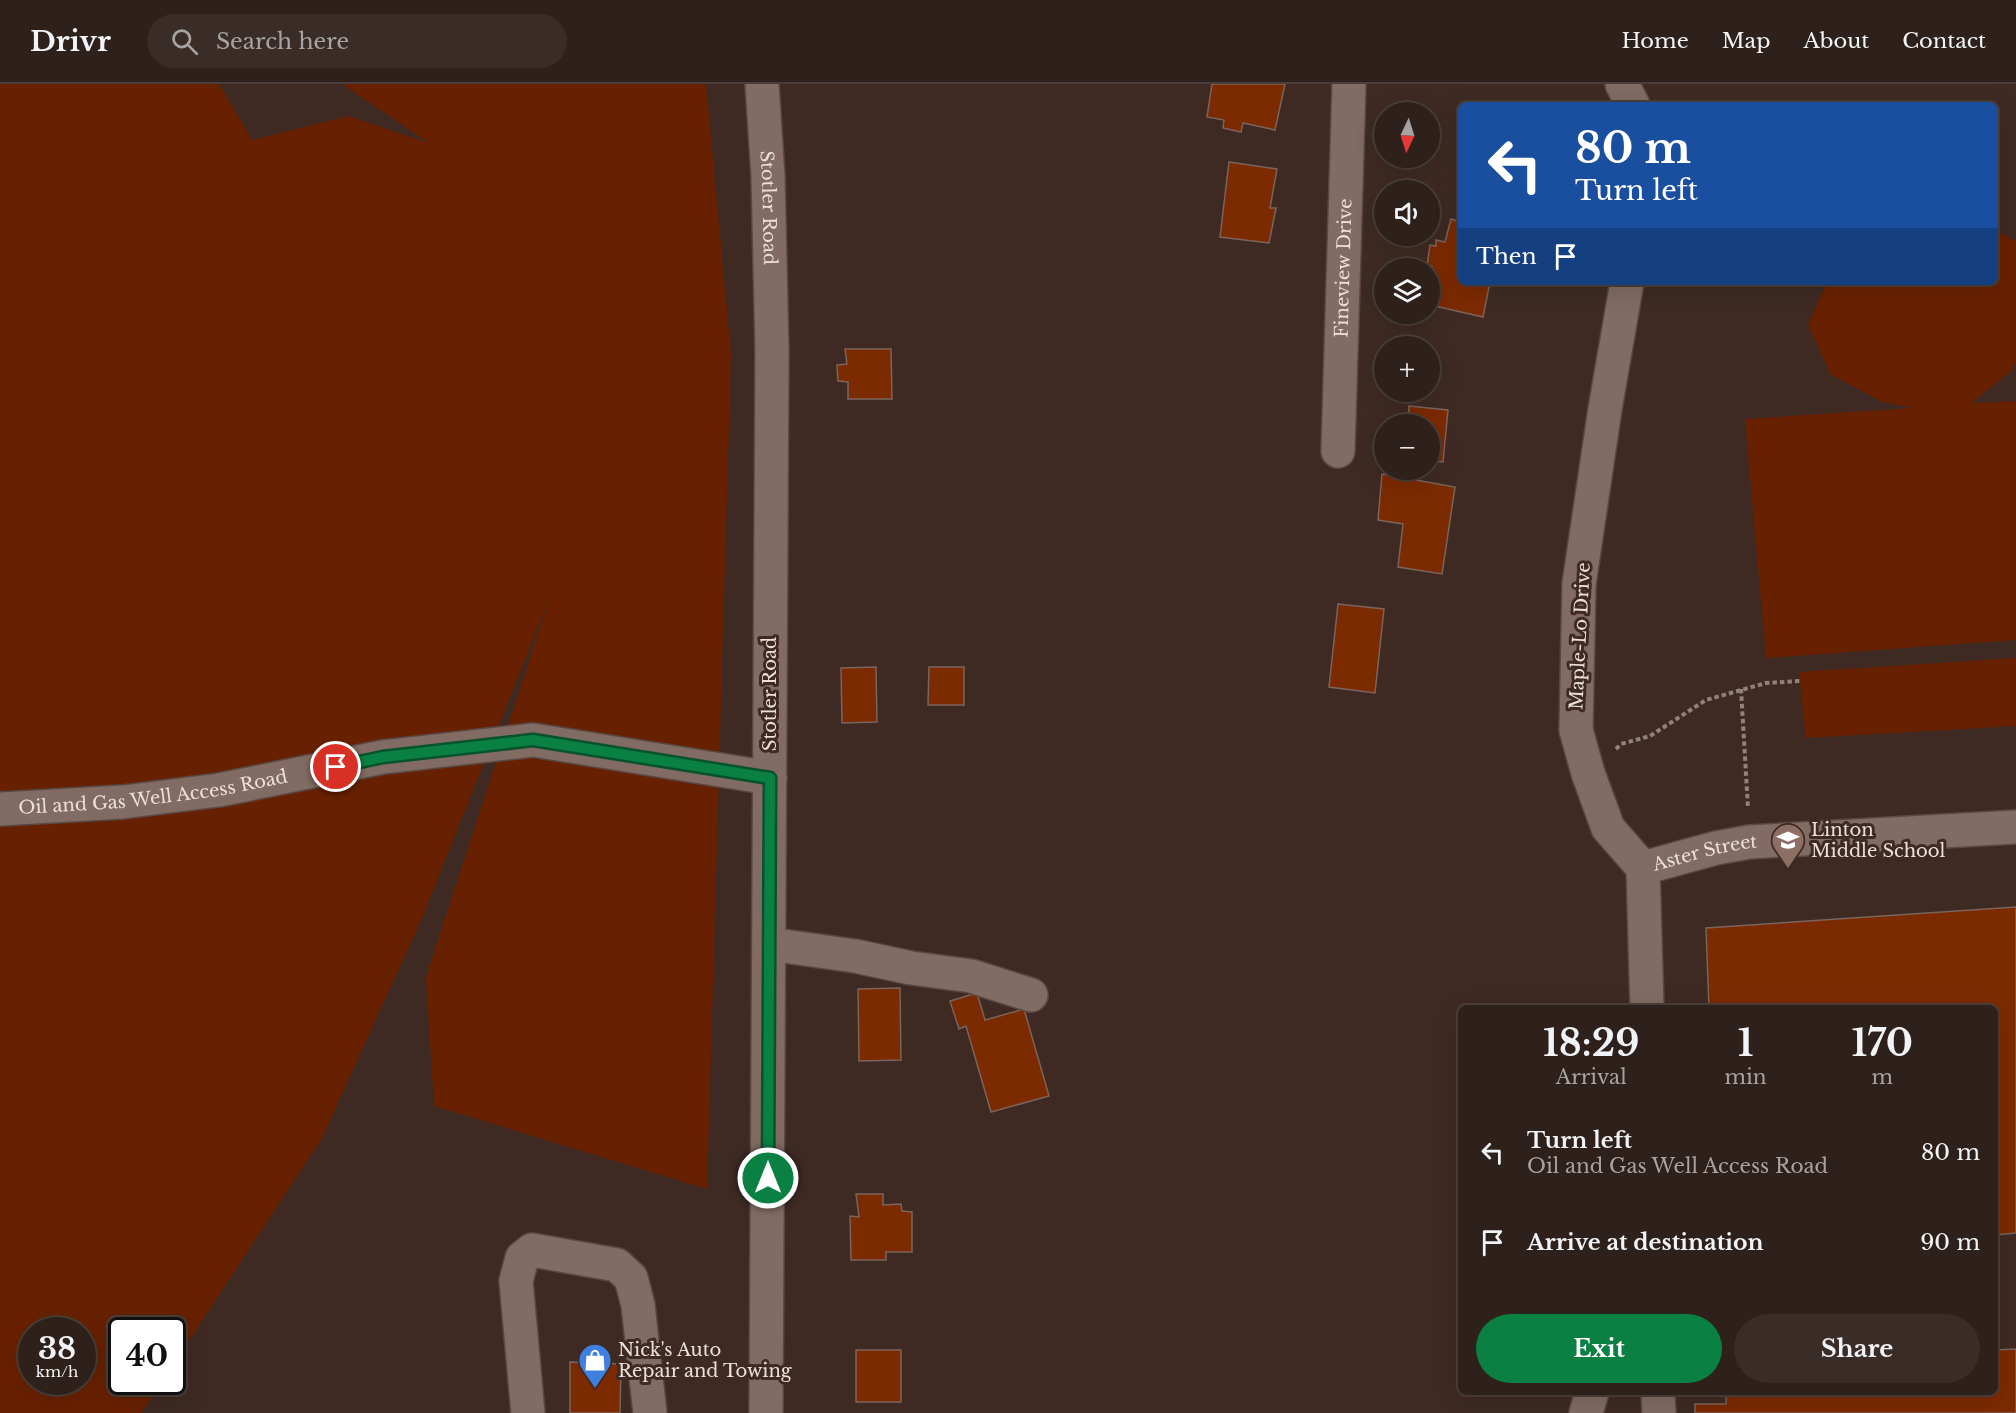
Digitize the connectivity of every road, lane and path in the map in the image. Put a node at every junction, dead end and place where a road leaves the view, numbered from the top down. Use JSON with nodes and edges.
{"nodes":[{"id":1,"x":762,"y":84,"type":"edge"},
{"id":2,"x":1349,"y":84,"type":"edge"},
{"id":3,"x":1622,"y":84,"type":"edge"},
{"id":4,"x":1631,"y":102,"type":"edge"},
{"id":5,"x":1626,"y":285,"type":"edge"},
{"id":6,"x":1338,"y":451,"type":"dead end"},
{"id":7,"x":1800,"y":681,"type":"dead end"},
{"id":8,"x":1741,"y":689,"type":"junction"},
{"id":9,"x":1588,"y":773,"type":"junction"},
{"id":10,"x":770,"y":778,"type":"junction"},
{"id":11,"x":0,"y":809,"type":"edge"},
{"id":12,"x":2016,"y":827,"type":"edge"},
{"id":13,"x":1749,"y":842,"type":"junction"},
{"id":14,"x":1642,"y":868,"type":"junction"},
{"id":15,"x":769,"y":944,"type":"junction"},
{"id":16,"x":1031,"y":995,"type":"dead end"},
{"id":17,"x":1647,"y":1005,"type":"edge"},
{"id":18,"x":1591,"y":1395,"type":"edge"},
{"id":19,"x":1658,"y":1395,"type":"edge"},
{"id":20,"x":528,"y":1413,"type":"edge"},
{"id":21,"x":650,"y":1413,"type":"edge"},
{"id":22,"x":766,"y":1413,"type":"edge"},
{"id":23,"x":1586,"y":1413,"type":"edge"},
{"id":24,"x":1659,"y":1413,"type":"edge"}],
"edges":[{"from":1,"to":10,"type":"street","name":"Stotler Road"},
{"from":2,"to":6,"type":"street","name":"Fineview Drive"},
{"from":3,"to":4,"type":"street"},
{"from":5,"to":9,"type":"street","name":"Maple-Lo Drive"},
{"from":7,"to":8,"type":"path"},
{"from":8,"to":9,"type":"path"},
{"from":8,"to":13,"type":"path"},
{"from":9,"to":14,"type":"street","name":"Maple-Lo Drive"},
{"from":10,"to":11,"type":"street","name":"Oil and Gas Well Access Road"},
{"from":10,"to":15,"type":"street","name":"Stotler Road"},
{"from":12,"to":13,"type":"street","name":"Aster Street"},
{"from":13,"to":14,"type":"street","name":"Aster Street"},
{"from":14,"to":17,"type":"street","name":"Aster Street"},
{"from":15,"to":16,"type":"street"},
{"from":15,"to":22,"type":"street","name":"Stotler Road"},
{"from":18,"to":23,"type":"street"},
{"from":19,"to":24,"type":"street"},
{"from":20,"to":21,"type":"street"}]}
